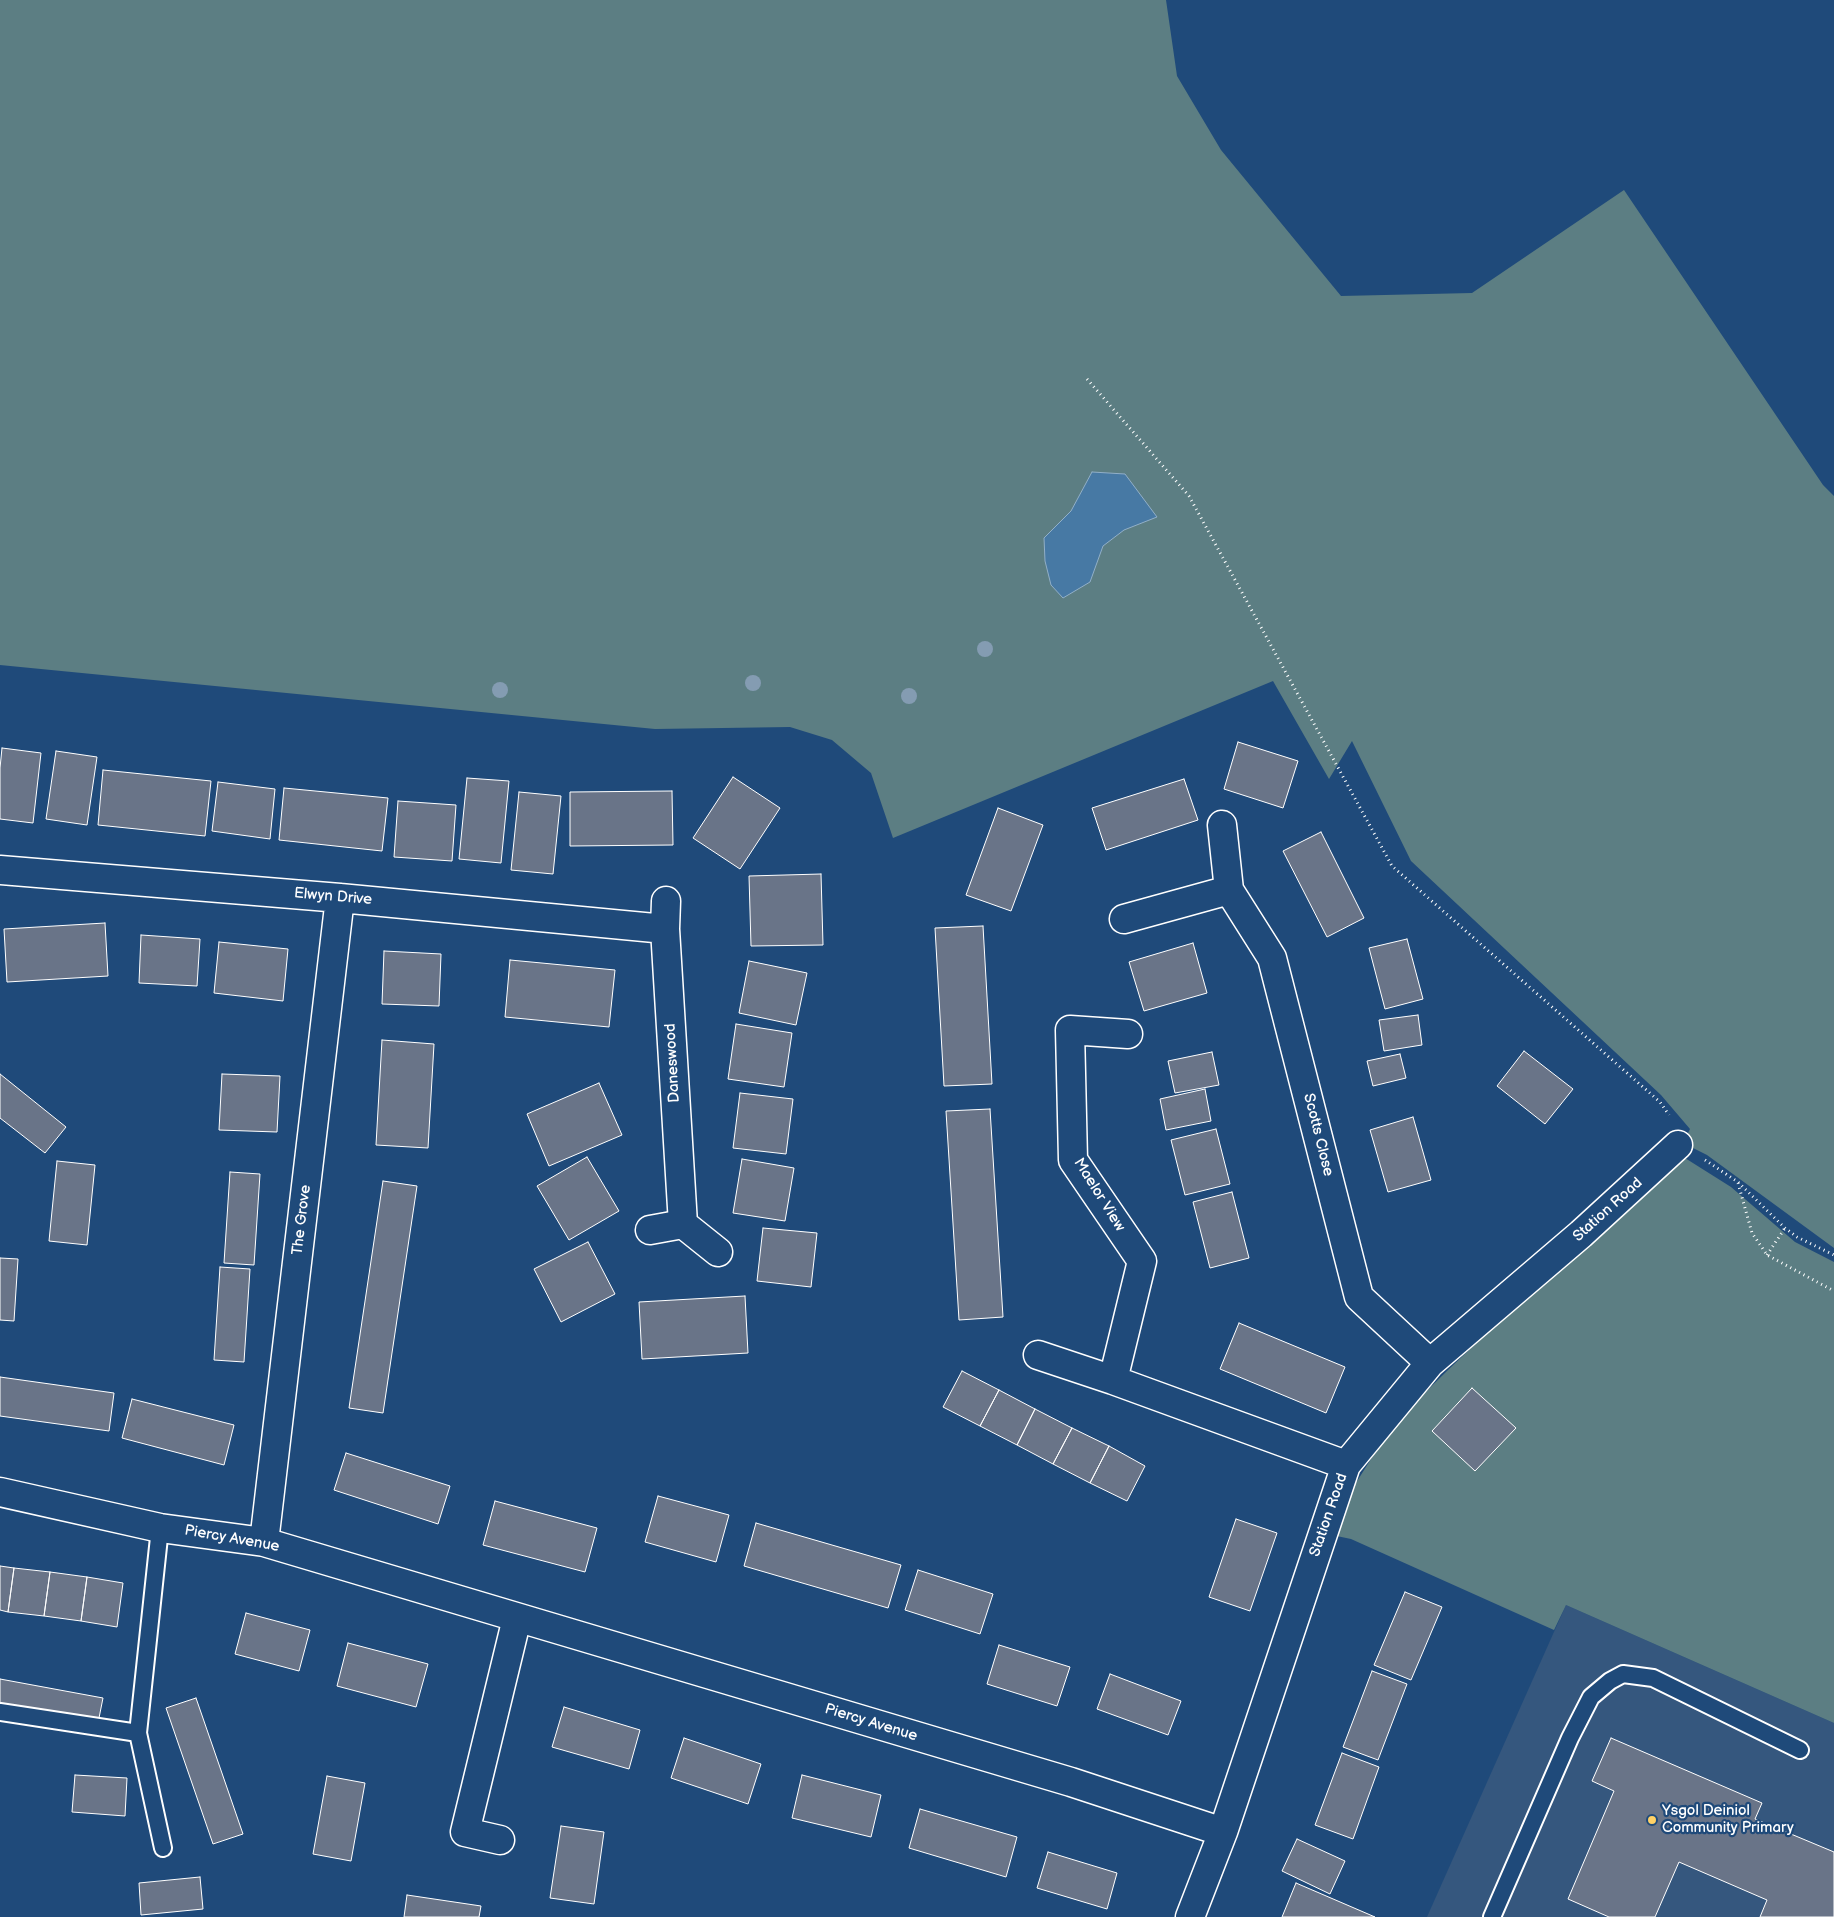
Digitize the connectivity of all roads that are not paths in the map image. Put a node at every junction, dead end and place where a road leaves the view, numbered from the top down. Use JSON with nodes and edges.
{"nodes":[{"id":1,"x":1222,"y":825,"type":"dead end"},
{"id":2,"x":0,"y":870,"type":"edge"},
{"id":3,"x":1229,"y":890,"type":"junction"},
{"id":4,"x":340,"y":898,"type":"junction"},
{"id":5,"x":666,"y":901,"type":"dead end"},
{"id":6,"x":1124,"y":919,"type":"dead end"},
{"id":7,"x":665,"y":929,"type":"junction"},
{"id":8,"x":1128,"y":1034,"type":"dead end"},
{"id":9,"x":1678,"y":1145,"type":"road end"},
{"id":10,"x":683,"y":1224,"type":"junction"},
{"id":11,"x":650,"y":1230,"type":"dead end"},
{"id":12,"x":718,"y":1252,"type":"dead end"},
{"id":13,"x":1038,"y":1355,"type":"dead end"},
{"id":14,"x":1430,"y":1363,"type":"junction"},
{"id":15,"x":1114,"y":1380,"type":"junction"},
{"id":16,"x":1346,"y":1465,"type":"junction"},
{"id":17,"x":0,"y":1492,"type":"edge"},
{"id":18,"x":160,"y":1528,"type":"junction"},
{"id":19,"x":264,"y":1542,"type":"junction"},
{"id":20,"x":517,"y":1618,"type":"junction"},
{"id":21,"x":0,"y":1712,"type":"edge"},
{"id":22,"x":138,"y":1733,"type":"junction"},
{"id":23,"x":1800,"y":1750,"type":"dead end"},
{"id":24,"x":1223,"y":1832,"type":"junction"},
{"id":25,"x":500,"y":1840,"type":"dead end"},
{"id":26,"x":163,"y":1848,"type":"dead end"},
{"id":27,"x":1190,"y":1917,"type":"edge"},
{"id":28,"x":1492,"y":1917,"type":"edge"}],
"edges":[{"from":1,"to":3,"type":"street","name":"Scotts Close"},
{"from":2,"to":4,"type":"street","name":"Elwyn Drive"},
{"from":3,"to":6,"type":"street"},
{"from":3,"to":14,"type":"street","name":"Scotts Close"},
{"from":4,"to":7,"type":"street","name":"Elwyn Drive"},
{"from":4,"to":19,"type":"street","name":"The Grove"},
{"from":5,"to":7,"type":"street","name":"Daneswood"},
{"from":7,"to":10,"type":"street","name":"Daneswood"},
{"from":8,"to":15,"type":"street","name":"Maelor View"},
{"from":9,"to":14,"type":"street","name":"Station Road"},
{"from":10,"to":11,"type":"street"},
{"from":10,"to":12,"type":"street"},
{"from":13,"to":15,"type":"street"},
{"from":14,"to":16,"type":"street","name":"Station Road"},
{"from":15,"to":16,"type":"street"},
{"from":16,"to":24,"type":"street","name":"Station Road"},
{"from":17,"to":18,"type":"street","name":"Piercy Avenue"},
{"from":18,"to":19,"type":"street","name":"Piercy Avenue"},
{"from":18,"to":22,"type":"lane"},
{"from":19,"to":20,"type":"street","name":"Piercy Avenue"},
{"from":20,"to":24,"type":"street","name":"Piercy Avenue"},
{"from":20,"to":25,"type":"street"},
{"from":21,"to":22,"type":"lane"},
{"from":22,"to":26,"type":"lane"},
{"from":23,"to":28,"type":"lane"},
{"from":24,"to":27,"type":"street","name":"Station Road"}]}
